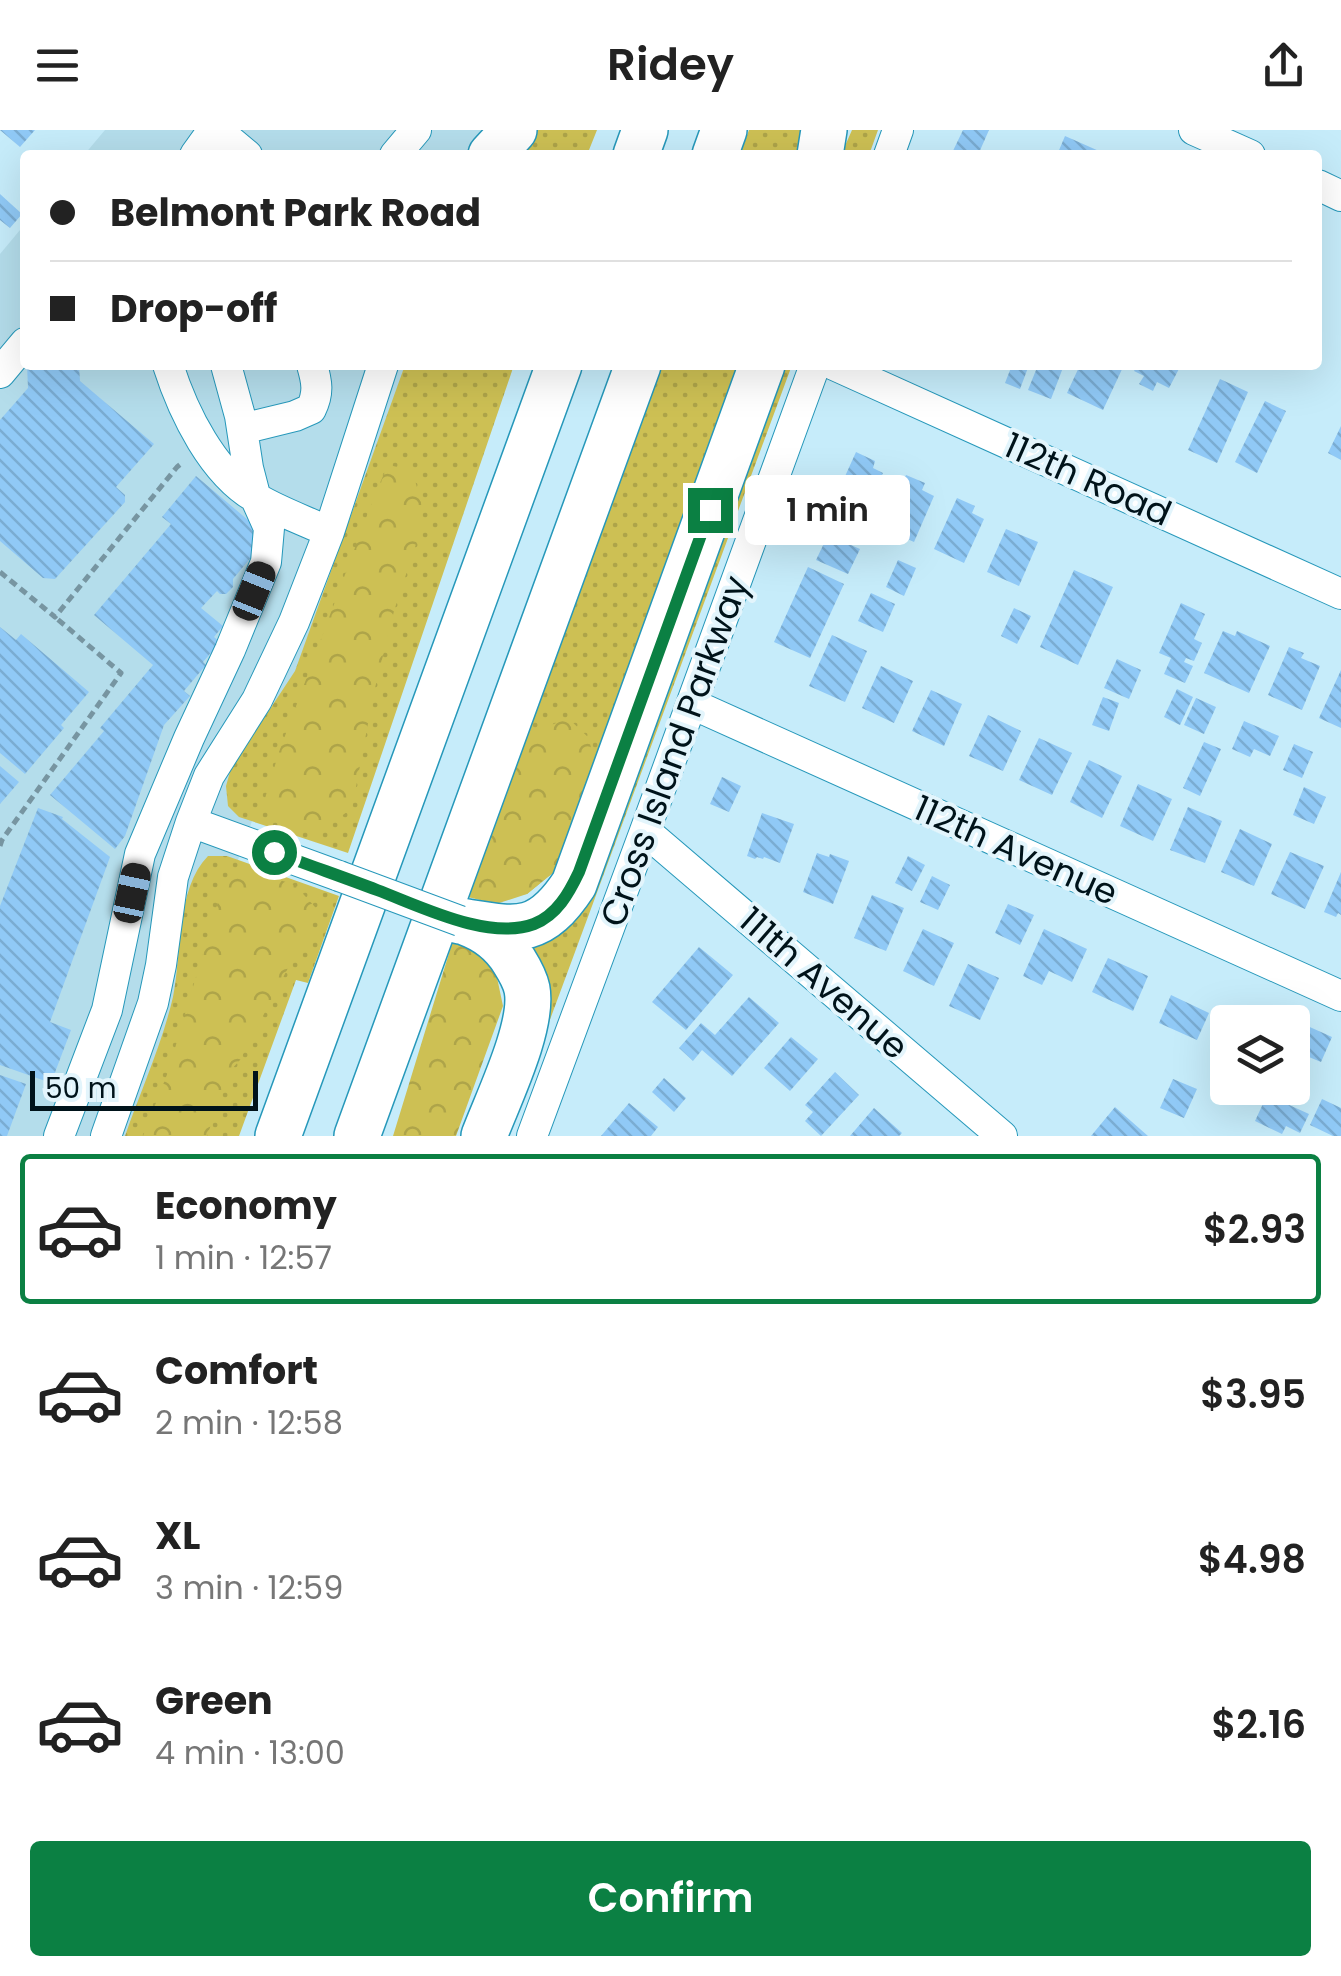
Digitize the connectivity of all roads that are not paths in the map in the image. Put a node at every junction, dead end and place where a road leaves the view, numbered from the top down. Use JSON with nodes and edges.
{"nodes":[{"id":1,"x":215,"y":130,"type":"edge"},
{"id":2,"x":416,"y":130,"type":"edge"},
{"id":3,"x":514,"y":130,"type":"edge"},
{"id":4,"x":1194,"y":130,"type":"edge"},
{"id":5,"x":199,"y":150,"type":"edge"},
{"id":6,"x":241,"y":150,"type":"edge"},
{"id":7,"x":399,"y":150,"type":"edge"},
{"id":8,"x":496,"y":150,"type":"edge"},
{"id":9,"x":1239,"y":150,"type":"edge"},
{"id":10,"x":20,"y":350,"type":"edge"},
{"id":11,"x":227,"y":370,"type":"edge"},
{"id":12,"x":314,"y":370,"type":"edge"},
{"id":13,"x":381,"y":370,"type":"edge"},
{"id":14,"x":557,"y":370,"type":"edge"},
{"id":15,"x":636,"y":370,"type":"edge"},
{"id":16,"x":760,"y":370,"type":"edge"},
{"id":17,"x":813,"y":370,"type":"edge"},
{"id":18,"x":845,"y":370,"type":"edge"},
{"id":19,"x":0,"y":373,"type":"edge"},
{"id":20,"x":171,"y":375,"type":"edge"},
{"id":21,"x":242,"y":429,"type":"junction"},
{"id":22,"x":256,"y":498,"type":"junction"},
{"id":23,"x":329,"y":532,"type":"junction"},
{"id":24,"x":1341,"y":594,"type":"edge"},
{"id":25,"x":692,"y":704,"type":"junction"},
{"id":26,"x":191,"y":822,"type":"junction"},
{"id":27,"x":646,"y":831,"type":"junction"},
{"id":28,"x":460,"y":921,"type":"junction"},
{"id":29,"x":1341,"y":996,"type":"edge"},
{"id":30,"x":59,"y":1136,"type":"edge"},
{"id":31,"x":106,"y":1136,"type":"edge"},
{"id":32,"x":278,"y":1136,"type":"edge"},
{"id":33,"x":356,"y":1136,"type":"edge"},
{"id":34,"x":484,"y":1136,"type":"edge"},
{"id":35,"x":532,"y":1136,"type":"edge"},
{"id":36,"x":1002,"y":1136,"type":"edge"}],
"edges":[{"from":1,"to":5,"type":"street"},
{"from":1,"to":6,"type":"street"},
{"from":2,"to":7,"type":"street"},
{"from":3,"to":8,"type":"highway"},
{"from":4,"to":9,"type":"street"},
{"from":10,"to":19,"type":"street"},
{"from":11,"to":21,"type":"street"},
{"from":12,"to":21,"type":"street"},
{"from":13,"to":23,"type":"street"},
{"from":14,"to":32,"type":"highway"},
{"from":15,"to":33,"type":"highway"},
{"from":16,"to":28,"type":"highway"},
{"from":17,"to":25,"type":"street","name":"Cross Island Parkway"},
{"from":18,"to":24,"type":"street","name":"112th Road"},
{"from":20,"to":22,"type":"street"},
{"from":21,"to":22,"type":"street"},
{"from":22,"to":23,"type":"street"},
{"from":22,"to":30,"type":"street"},
{"from":23,"to":26,"type":"street"},
{"from":25,"to":27,"type":"street","name":"Cross Island Parkway"},
{"from":25,"to":29,"type":"street","name":"112th Avenue"},
{"from":26,"to":28,"type":"street","bridge":true},
{"from":26,"to":31,"type":"street"},
{"from":27,"to":35,"type":"street","name":"Cross Island Parkway"},
{"from":27,"to":36,"type":"street","name":"111th Avenue"},
{"from":28,"to":34,"type":"highway"}]}
